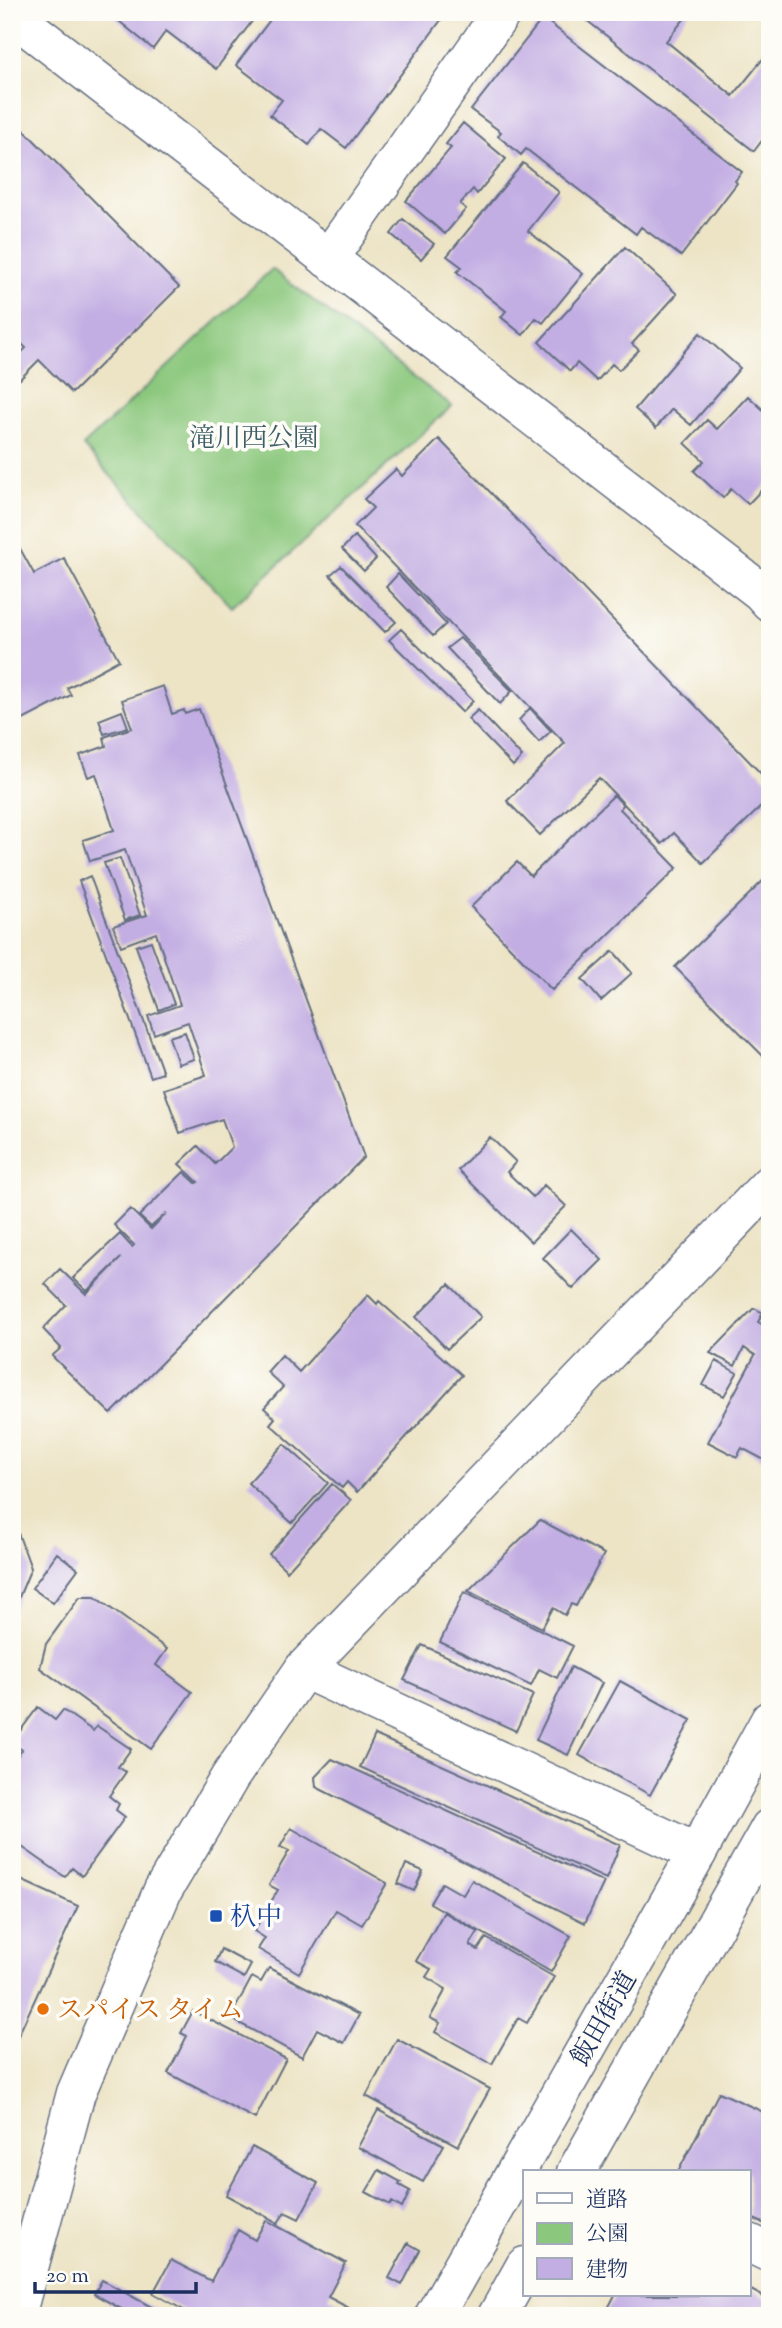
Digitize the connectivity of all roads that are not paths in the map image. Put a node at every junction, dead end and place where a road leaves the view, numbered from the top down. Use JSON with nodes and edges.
{"nodes":[{"id":1,"x":502,"y":12,"type":"edge"},
{"id":2,"x":12,"y":15,"type":"edge"},
{"id":3,"x":328,"y":259,"type":"junction"},
{"id":4,"x":767,"y":592,"type":"edge"},
{"id":5,"x":770,"y":1184,"type":"edge"},
{"id":6,"x":304,"y":1669,"type":"junction"},
{"id":7,"x":770,"y":1720,"type":"edge"},
{"id":8,"x":770,"y":1828,"type":"edge"},
{"id":9,"x":697,"y":1853,"type":"junction"},
{"id":10,"x":586,"y":2169,"type":"edge"},
{"id":11,"x":750,"y":2243,"type":"edge"},
{"id":12,"x":770,"y":2253,"type":"edge"},
{"id":13,"x":523,"y":2270,"type":"edge"},
{"id":14,"x":16,"y":2311,"type":"edge"},
{"id":15,"x":434,"y":2316,"type":"edge"},
{"id":16,"x":498,"y":2316,"type":"edge"}],
"edges":[{"from":1,"to":3,"type":"main road"},
{"from":2,"to":3,"type":"main road"},
{"from":3,"to":4,"type":"main road"},
{"from":5,"to":6,"type":"main road"},
{"from":6,"to":9,"type":"main road"},
{"from":6,"to":14,"type":"main road"},
{"from":7,"to":9,"type":"main road","name":"飯田街道"},
{"from":8,"to":10,"type":"main road","name":"飯田街道"},
{"from":9,"to":15,"type":"main road","name":"飯田街道"},
{"from":11,"to":12,"type":"main road"},
{"from":13,"to":16,"type":"main road"}]}
